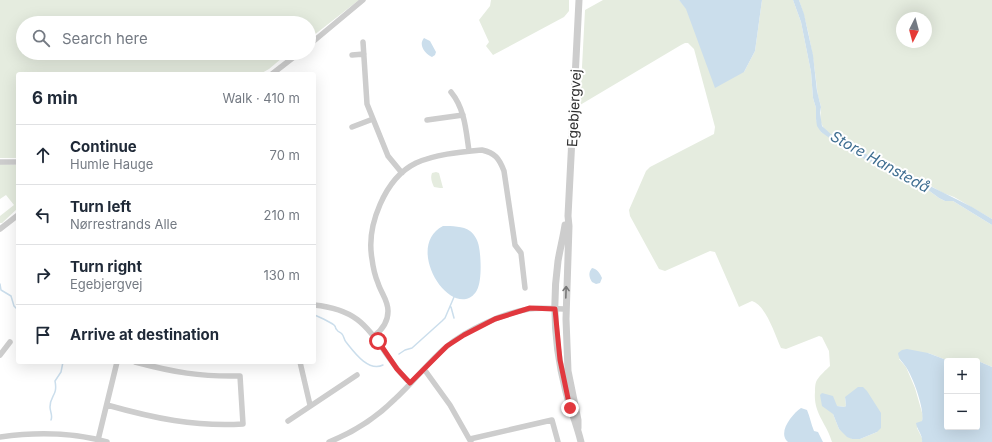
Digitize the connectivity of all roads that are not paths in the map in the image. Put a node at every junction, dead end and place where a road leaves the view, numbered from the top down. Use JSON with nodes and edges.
{"nodes":[{"id":1,"x":363,"y":0,"type":"edge"},
{"id":2,"x":579,"y":0,"type":"edge"},
{"id":3,"x":316,"y":39,"type":"edge"},
{"id":4,"x":363,"y":42,"type":"dead end"},
{"id":5,"x":352,"y":54,"type":"dead end"},
{"id":6,"x":364,"y":54,"type":"junction"},
{"id":7,"x":290,"y":60,"type":"edge"},
{"id":8,"x":275,"y":72,"type":"edge"},
{"id":9,"x":451,"y":92,"type":"dead end"},
{"id":10,"x":463,"y":115,"type":"junction"},
{"id":11,"x":373,"y":119,"type":"junction"},
{"id":12,"x":428,"y":120,"type":"dead end"},
{"id":13,"x":352,"y":127,"type":"dead end"},
{"id":14,"x":469,"y":151,"type":"junction"},
{"id":15,"x":0,"y":162,"type":"edge"},
{"id":16,"x":16,"y":162,"type":"edge"},
{"id":17,"x":402,"y":173,"type":"junction"},
{"id":18,"x":568,"y":216,"type":"junction"},
{"id":19,"x":16,"y":217,"type":"edge"},
{"id":20,"x":0,"y":229,"type":"edge"},
{"id":21,"x":525,"y":288,"type":"dead end"},
{"id":22,"x":316,"y":305,"type":"edge"},
{"id":23,"x":555,"y":309,"type":"junction"},
{"id":24,"x":566,"y":309,"type":"junction"},
{"id":25,"x":374,"y":336,"type":"junction"},
{"id":26,"x":10,"y":342,"type":"dead end"},
{"id":27,"x":0,"y":355,"type":"edge"},
{"id":28,"x":117,"y":364,"type":"edge"},
{"id":29,"x":143,"y":364,"type":"edge"},
{"id":30,"x":300,"y":364,"type":"edge"},
{"id":31,"x":424,"y":369,"type":"junction"},
{"id":32,"x":568,"y":371,"type":"junction"},
{"id":33,"x":357,"y":375,"type":"dead end"},
{"id":34,"x":410,"y":383,"type":"junction"},
{"id":35,"x":107,"y":405,"type":"junction"},
{"id":36,"x":310,"y":405,"type":"junction"},
{"id":37,"x":288,"y":421,"type":"dead end"},
{"id":38,"x":578,"y":428,"type":"junction"},
{"id":39,"x":0,"y":437,"type":"edge"},
{"id":40,"x":98,"y":440,"type":"junction"},
{"id":41,"x":471,"y":441,"type":"edge"},
{"id":42,"x":107,"y":442,"type":"edge"},
{"id":43,"x":329,"y":442,"type":"edge"},
{"id":44,"x":558,"y":442,"type":"edge"},
{"id":45,"x":581,"y":442,"type":"edge"}],
"edges":[{"from":1,"to":3,"type":"street"},
{"from":2,"to":18,"type":"street","name":"Egebjergvej"},
{"from":4,"to":6,"type":"street"},
{"from":5,"to":6,"type":"street"},
{"from":6,"to":11,"type":"street"},
{"from":7,"to":8,"type":"street"},
{"from":9,"to":10,"type":"street"},
{"from":10,"to":12,"type":"street"},
{"from":10,"to":14,"type":"street"},
{"from":11,"to":13,"type":"street"},
{"from":11,"to":17,"type":"street"},
{"from":14,"to":17,"type":"street"},
{"from":14,"to":21,"type":"street"},
{"from":15,"to":16,"type":"street"},
{"from":17,"to":25,"type":"street"},
{"from":18,"to":23,"type":"street","name":"Egebjergvej"},
{"from":24,"to":18,"type":"street","name":"Egebjergvej","one_way":true},
{"from":19,"to":20,"type":"street"},
{"from":22,"to":25,"type":"street"},
{"from":23,"to":24,"type":"street"},
{"from":23,"to":31,"type":"street"},
{"from":23,"to":32,"type":"street"},
{"from":23,"to":38,"type":"street","name":"Egebjergvej"},
{"from":24,"to":32,"type":"street","name":"Egebjergvej"},
{"from":25,"to":34,"type":"street"},
{"from":26,"to":27,"type":"street"},
{"from":28,"to":35,"type":"street"},
{"from":29,"to":35,"type":"street"},
{"from":30,"to":36,"type":"street"},
{"from":31,"to":34,"type":"street"},
{"from":31,"to":41,"type":"street"},
{"from":32,"to":38,"type":"street","name":"Egebjergvej"},
{"from":33,"to":36,"type":"street"},
{"from":34,"to":43,"type":"street"},
{"from":35,"to":40,"type":"street"},
{"from":36,"to":37,"type":"street"},
{"from":38,"to":45,"type":"street","name":"Egebjergvej"},
{"from":39,"to":40,"type":"street"},
{"from":40,"to":42,"type":"street"},
{"from":41,"to":44,"type":"street"}]}
